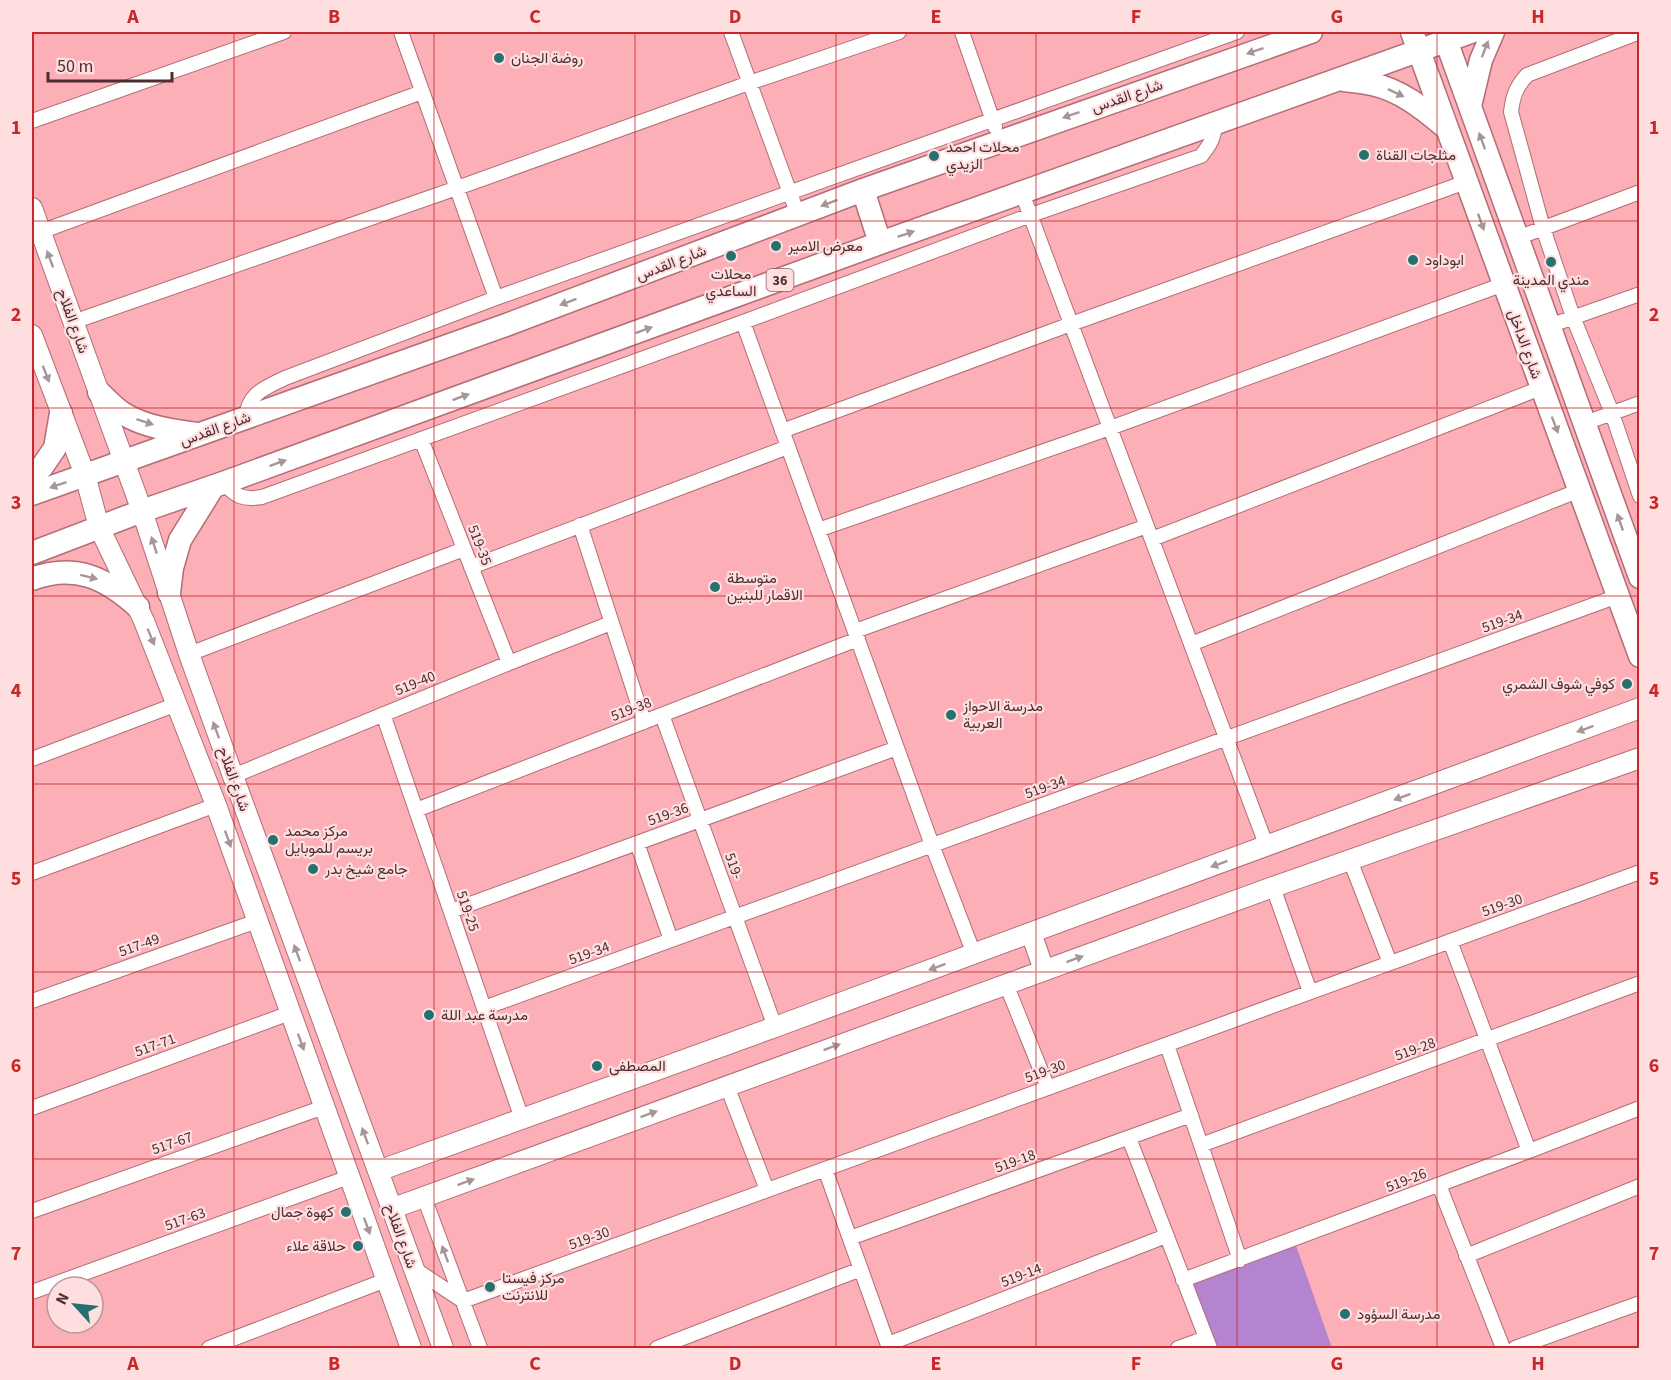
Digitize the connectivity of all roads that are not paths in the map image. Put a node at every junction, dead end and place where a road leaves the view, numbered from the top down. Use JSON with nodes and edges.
{"nodes":[{"id":1,"x":284,"y":32,"type":"edge"},
{"id":2,"x":401,"y":32,"type":"edge"},
{"id":3,"x":731,"y":32,"type":"edge"},
{"id":4,"x":899,"y":32,"type":"edge"},
{"id":5,"x":962,"y":32,"type":"edge"},
{"id":6,"x":1237,"y":32,"type":"edge"},
{"id":7,"x":1471,"y":32,"type":"edge"},
{"id":8,"x":1493,"y":32,"type":"edge"},
{"id":9,"x":1640,"y":32,"type":"edge"},
{"id":10,"x":1294,"y":34,"type":"edge"},
{"id":11,"x":1445,"y":36,"type":"edge"},
{"id":12,"x":1415,"y":41,"type":"edge"},
{"id":13,"x":1339,"y":80,"type":"junction"},
{"id":14,"x":749,"y":83,"type":"junction"},
{"id":15,"x":422,"y":92,"type":"junction"},
{"id":16,"x":1470,"y":107,"type":"junction"},
{"id":17,"x":32,"y":121,"type":"edge"},
{"id":18,"x":1215,"y":124,"type":"junction"},
{"id":19,"x":1446,"y":128,"type":"junction"},
{"id":20,"x":996,"y":131,"type":"junction"},
{"id":21,"x":1466,"y":182,"type":"junction"},
{"id":22,"x":457,"y":188,"type":"junction"},
{"id":23,"x":863,"y":190,"type":"junction"},
{"id":24,"x":1640,"y":192,"type":"edge"},
{"id":25,"x":790,"y":193,"type":"junction"},
{"id":26,"x":1022,"y":193,"type":"junction"},
{"id":27,"x":32,"y":208,"type":"edge"},
{"id":28,"x":1030,"y":214,"type":"junction"},
{"id":29,"x":798,"y":215,"type":"junction"},
{"id":30,"x":1543,"y":228,"type":"junction"},
{"id":31,"x":40,"y":232,"type":"junction"},
{"id":32,"x":1517,"y":238,"type":"junction"},
{"id":33,"x":880,"y":243,"type":"junction"},
{"id":34,"x":1503,"y":284,"type":"junction"},
{"id":35,"x":1640,"y":294,"type":"edge"},
{"id":36,"x":496,"y":298,"type":"junction"},
{"id":37,"x":1573,"y":317,"type":"junction"},
{"id":38,"x":73,"y":322,"type":"junction"},
{"id":39,"x":743,"y":322,"type":"junction"},
{"id":40,"x":1071,"y":324,"type":"junction"},
{"id":41,"x":1549,"y":326,"type":"junction"},
{"id":42,"x":32,"y":337,"type":"edge"},
{"id":43,"x":1541,"y":387,"type":"junction"},
{"id":44,"x":99,"y":393,"type":"junction"},
{"id":45,"x":1640,"y":404,"type":"edge"},
{"id":46,"x":61,"y":413,"type":"junction"},
{"id":47,"x":1612,"y":413,"type":"junction"},
{"id":48,"x":246,"y":418,"type":"junction"},
{"id":49,"x":1585,"y":423,"type":"junction"},
{"id":50,"x":1110,"y":428,"type":"junction"},
{"id":51,"x":783,"y":431,"type":"junction"},
{"id":52,"x":200,"y":435,"type":"junction"},
{"id":53,"x":421,"y":439,"type":"junction"},
{"id":54,"x":788,"y":447,"type":"junction"},
{"id":55,"x":124,"y":461,"type":"junction"},
{"id":56,"x":85,"y":476,"type":"junction"},
{"id":57,"x":32,"y":477,"type":"edge"},
{"id":58,"x":218,"y":485,"type":"junction"},
{"id":59,"x":1580,"y":490,"type":"junction"},
{"id":60,"x":32,"y":494,"type":"edge"},
{"id":61,"x":1640,"y":496,"type":"edge"},
{"id":62,"x":142,"y":511,"type":"junction"},
{"id":63,"x":580,"y":525,"type":"junction"},
{"id":64,"x":99,"y":527,"type":"junction"},
{"id":65,"x":818,"y":530,"type":"junction"},
{"id":66,"x":1150,"y":533,"type":"junction"},
{"id":67,"x":464,"y":549,"type":"junction"},
{"id":68,"x":32,"y":553,"type":"edge"},
{"id":69,"x":471,"y":567,"type":"junction"},
{"id":70,"x":1640,"y":577,"type":"edge"},
{"id":71,"x":32,"y":579,"type":"edge"},
{"id":72,"x":169,"y":593,"type":"junction"},
{"id":73,"x":1618,"y":596,"type":"junction"},
{"id":74,"x":138,"y":607,"type":"junction"},
{"id":75,"x":611,"y":623,"type":"junction"},
{"id":76,"x":856,"y":635,"type":"junction"},
{"id":77,"x":1191,"y":644,"type":"junction"},
{"id":78,"x":189,"y":654,"type":"junction"},
{"id":79,"x":1640,"y":656,"type":"edge"},
{"id":80,"x":509,"y":663,"type":"junction"},
{"id":81,"x":177,"y":704,"type":"junction"},
{"id":82,"x":1640,"y":708,"type":"edge"},
{"id":83,"x":383,"y":714,"type":"junction"},
{"id":84,"x":662,"y":715,"type":"junction"},
{"id":85,"x":644,"y":722,"type":"junction"},
{"id":86,"x":1227,"y":738,"type":"junction"},
{"id":87,"x":897,"y":748,"type":"junction"},
{"id":88,"x":1640,"y":758,"type":"edge"},
{"id":89,"x":32,"y":759,"type":"edge"},
{"id":90,"x":233,"y":776,"type":"junction"},
{"id":91,"x":216,"y":805,"type":"junction"},
{"id":92,"x":416,"y":810,"type":"junction"},
{"id":93,"x":699,"y":820,"type":"junction"},
{"id":94,"x":637,"y":843,"type":"junction"},
{"id":95,"x":932,"y":845,"type":"junction"},
{"id":96,"x":1267,"y":847,"type":"junction"},
{"id":97,"x":1350,"y":860,"type":"junction"},
{"id":98,"x":1640,"y":872,"type":"edge"},
{"id":99,"x":32,"y":873,"type":"edge"},
{"id":100,"x":1273,"y":887,"type":"junction"},
{"id":101,"x":451,"y":911,"type":"junction"},
{"id":102,"x":735,"y":917,"type":"junction"},
{"id":103,"x":257,"y":921,"type":"junction"},
{"id":104,"x":1031,"y":933,"type":"junction"},
{"id":105,"x":671,"y":940,"type":"junction"},
{"id":106,"x":1450,"y":941,"type":"junction"},
{"id":107,"x":974,"y":954,"type":"junction"},
{"id":108,"x":1390,"y":963,"type":"junction"},
{"id":109,"x":1044,"y":970,"type":"junction"},
{"id":110,"x":1640,"y":983,"type":"edge"},
{"id":111,"x":1006,"y":984,"type":"junction"},
{"id":112,"x":1310,"y":992,"type":"junction"},
{"id":113,"x":32,"y":1001,"type":"edge"},
{"id":114,"x":484,"y":1008,"type":"junction"},
{"id":115,"x":290,"y":1013,"type":"junction"},
{"id":116,"x":774,"y":1028,"type":"junction"},
{"id":117,"x":1487,"y":1040,"type":"junction"},
{"id":118,"x":1167,"y":1045,"type":"junction"},
{"id":119,"x":727,"y":1086,"type":"junction"},
{"id":120,"x":1048,"y":1088,"type":"junction"},
{"id":121,"x":324,"y":1107,"type":"junction"},
{"id":122,"x":32,"y":1108,"type":"edge"},
{"id":123,"x":1640,"y":1108,"type":"edge"},
{"id":124,"x":1191,"y":1115,"type":"junction"},
{"id":125,"x":522,"y":1119,"type":"junction"},
{"id":126,"x":1129,"y":1138,"type":"junction"},
{"id":127,"x":1201,"y":1145,"type":"junction"},
{"id":128,"x":1530,"y":1151,"type":"junction"},
{"id":129,"x":825,"y":1169,"type":"junction"},
{"id":130,"x":378,"y":1171,"type":"junction"},
{"id":131,"x":349,"y":1177,"type":"junction"},
{"id":132,"x":1439,"y":1185,"type":"junction"},
{"id":133,"x":1640,"y":1186,"type":"edge"},
{"id":134,"x":768,"y":1190,"type":"junction"},
{"id":135,"x":424,"y":1197,"type":"junction"},
{"id":136,"x":391,"y":1209,"type":"junction"},
{"id":137,"x":32,"y":1211,"type":"edge"},
{"id":138,"x":1166,"y":1236,"type":"junction"},
{"id":139,"x":850,"y":1238,"type":"junction"},
{"id":140,"x":1466,"y":1256,"type":"junction"},
{"id":141,"x":1240,"y":1260,"type":"junction"},
{"id":142,"x":413,"y":1268,"type":"junction"},
{"id":143,"x":861,"y":1269,"type":"junction"},
{"id":144,"x":386,"y":1280,"type":"junction"},
{"id":145,"x":1183,"y":1280,"type":"junction"},
{"id":146,"x":32,"y":1292,"type":"edge"},
{"id":147,"x":463,"y":1301,"type":"junction"},
{"id":148,"x":1640,"y":1303,"type":"edge"},
{"id":149,"x":1208,"y":1343,"type":"edge"},
{"id":150,"x":889,"y":1346,"type":"edge"},
{"id":151,"x":208,"y":1348,"type":"edge"},
{"id":152,"x":411,"y":1348,"type":"edge"},
{"id":153,"x":443,"y":1348,"type":"edge"},
{"id":154,"x":480,"y":1348,"type":"edge"},
{"id":155,"x":657,"y":1348,"type":"edge"},
{"id":156,"x":1178,"y":1348,"type":"edge"},
{"id":157,"x":1503,"y":1348,"type":"edge"},
{"id":158,"x":1515,"y":1348,"type":"edge"}],
"edges":[{"from":1,"to":17,"type":"street"},
{"from":2,"to":15,"type":"street"},
{"from":3,"to":14,"type":"street"},
{"from":4,"to":14,"type":"street"},
{"from":5,"to":20,"type":"street"},
{"from":6,"to":20,"type":"street"},
{"from":7,"to":11,"type":"main road","number":"36"},
{"from":16,"to":8,"type":"main road","one_way":true},
{"from":9,"to":30,"type":"street"},
{"from":10,"to":20,"type":"main road","name":"شارع القدس","one_way":true},
{"from":11,"to":12,"type":"main road","number":"36"},
{"from":11,"to":16,"type":"main road","name":"شارع الداخل"},
{"from":12,"to":13,"type":"main road","number":"36"},
{"from":12,"to":19,"type":"main road","name":"شارع الداخل"},
{"from":13,"to":18,"type":"main road","number":"36"},
{"from":13,"to":19,"type":"main road","one_way":true},
{"from":14,"to":22,"type":"street"},
{"from":14,"to":25,"type":"street"},
{"from":15,"to":22,"type":"street"},
{"from":15,"to":31,"type":"street"},
{"from":32,"to":16,"type":"main road","name":"شارع الداخل","one_way":true},
{"from":18,"to":26,"type":"main road","number":"36"},
{"from":18,"to":28,"type":"street"},
{"from":19,"to":21,"type":"main road","name":"شارع الداخل"},
{"from":20,"to":23,"type":"main road","name":"شارع القدس"},
{"from":20,"to":25,"type":"street"},
{"from":21,"to":34,"type":"main road","name":"شارع الداخل","one_way":true},
{"from":21,"to":40,"type":"street"},
{"from":22,"to":36,"type":"street"},
{"from":22,"to":38,"type":"street"},
{"from":23,"to":29,"type":"main road","name":"شارع القدس","one_way":true},
{"from":23,"to":33,"type":"main road"},
{"from":24,"to":30,"type":"street"},
{"from":25,"to":29,"type":"street"},
{"from":25,"to":36,"type":"street"},
{"from":26,"to":28,"type":"street"},
{"from":33,"to":26,"type":"main road","number":"36","one_way":true},
{"from":27,"to":31,"type":"street","name":"شارع الفلاح"},
{"from":28,"to":39,"type":"street"},
{"from":28,"to":40,"type":"street"},
{"from":29,"to":48,"type":"main road","name":"شارع القدس","one_way":true},
{"from":30,"to":32,"type":"street"},
{"from":30,"to":37,"type":"street"},
{"from":38,"to":31,"type":"street","name":"شارع الفلاح","one_way":true},
{"from":32,"to":41,"type":"main road","name":"شارع الداخل"},
{"from":58,"to":33,"type":"main road","number":"36","one_way":true},
{"from":34,"to":43,"type":"main road","name":"شارع الداخل"},
{"from":34,"to":50,"type":"street"},
{"from":35,"to":37,"type":"street"},
{"from":36,"to":48,"type":"street"},
{"from":37,"to":41,"type":"street"},
{"from":37,"to":47,"type":"street"},
{"from":38,"to":44,"type":"street","name":"شارع الفلاح"},
{"from":39,"to":51,"type":"street"},
{"from":39,"to":53,"type":"street"},
{"from":40,"to":50,"type":"street"},
{"from":40,"to":51,"type":"street"},
{"from":41,"to":49,"type":"main road","name":"شارع الداخل"},
{"from":42,"to":46,"type":"street","name":"شارع الفلاح","one_way":true},
{"from":43,"to":59,"type":"main road","name":"شارع الداخل","one_way":true},
{"from":43,"to":66,"type":"street","name":"519-38"},
{"from":44,"to":52,"type":"main road","one_way":true},
{"from":44,"to":55,"type":"street","name":"شارع الفلاح"},
{"from":45,"to":47,"type":"street"},
{"from":46,"to":56,"type":"street","name":"شارع الفلاح"},
{"from":46,"to":57,"type":"main road"},
{"from":47,"to":49,"type":"street"},
{"from":47,"to":61,"type":"street"},
{"from":48,"to":52,"type":"main road","name":"شارع القدس"},
{"from":70,"to":49,"type":"main road","name":"شارع الداخل","one_way":true},
{"from":50,"to":65,"type":"street"},
{"from":50,"to":66,"type":"street"},
{"from":51,"to":54,"type":"street"},
{"from":52,"to":55,"type":"main road","name":"شارع القدس"},
{"from":53,"to":58,"type":"street"},
{"from":53,"to":67,"type":"street","name":"519-35"},
{"from":54,"to":63,"type":"street"},
{"from":54,"to":65,"type":"street"},
{"from":55,"to":56,"type":"main road","name":"شارع القدس"},
{"from":55,"to":62,"type":"street","name":"شارع الفلاح"},
{"from":56,"to":60,"type":"main road","name":"شارع القدس","one_way":true},
{"from":56,"to":64,"type":"street","name":"شارع الفلاح"},
{"from":58,"to":62,"type":"main road","number":"36"},
{"from":58,"to":72,"type":"main road"},
{"from":59,"to":73,"type":"main road","name":"شارع الداخل"},
{"from":59,"to":77,"type":"street"},
{"from":62,"to":64,"type":"main road","number":"36"},
{"from":72,"to":62,"type":"street","name":"شارع الفلاح","one_way":true},
{"from":63,"to":69,"type":"street"},
{"from":63,"to":75,"type":"street"},
{"from":64,"to":68,"type":"main road","number":"36"},
{"from":64,"to":74,"type":"street","name":"شارع الفلاح"},
{"from":65,"to":76,"type":"street"},
{"from":66,"to":76,"type":"street","name":"519-38"},
{"from":66,"to":77,"type":"street"},
{"from":67,"to":69,"type":"street","name":"519-35"},
{"from":67,"to":78,"type":"street"},
{"from":69,"to":80,"type":"street","name":"519-35"},
{"from":71,"to":74,"type":"main road","one_way":true},
{"from":72,"to":78,"type":"street","name":"شارع الفلاح"},
{"from":73,"to":79,"type":"main road","name":"شارع الداخل"},
{"from":73,"to":86,"type":"street","name":"519-34"},
{"from":74,"to":81,"type":"street","name":"شارع الفلاح","one_way":true},
{"from":75,"to":80,"type":"street","name":"519-40"},
{"from":75,"to":85,"type":"street"},
{"from":76,"to":84,"type":"street","name":"519-38"},
{"from":76,"to":87,"type":"street"},
{"from":77,"to":86,"type":"street"},
{"from":90,"to":78,"type":"street","name":"شارع الفلاح","one_way":true},
{"from":80,"to":83,"type":"street","name":"519-40"},
{"from":81,"to":89,"type":"street"},
{"from":81,"to":91,"type":"street","name":"شارع الفلاح"},
{"from":82,"to":96,"type":"street","one_way":true},
{"from":83,"to":90,"type":"street","name":"519-40"},
{"from":83,"to":92,"type":"street","name":"519-25"},
{"from":84,"to":85,"type":"street","name":"519-38"},
{"from":84,"to":93,"type":"street","name":"519-"},
{"from":85,"to":92,"type":"street","name":"519-38"},
{"from":86,"to":95,"type":"street","name":"519-34"},
{"from":86,"to":96,"type":"street"},
{"from":87,"to":93,"type":"street","name":"519-36"},
{"from":87,"to":95,"type":"street"},
{"from":88,"to":97,"type":"street"},
{"from":130,"to":90,"type":"street","name":"شارع الفلاح","one_way":true},
{"from":91,"to":99,"type":"street"},
{"from":91,"to":103,"type":"street","name":"شارع الفلاح","one_way":true},
{"from":92,"to":101,"type":"street","name":"519-25"},
{"from":93,"to":94,"type":"street","name":"519-36"},
{"from":93,"to":102,"type":"street","name":"519-"},
{"from":94,"to":101,"type":"street","name":"519-36"},
{"from":94,"to":105,"type":"street"},
{"from":95,"to":102,"type":"street","name":"519-34"},
{"from":95,"to":107,"type":"street"},
{"from":96,"to":104,"type":"street","one_way":true},
{"from":97,"to":100,"type":"street"},
{"from":97,"to":108,"type":"street"},
{"from":98,"to":106,"type":"street","name":"519-30"},
{"from":109,"to":100,"type":"street","one_way":true},
{"from":100,"to":112,"type":"street"},
{"from":101,"to":114,"type":"street","name":"519-25"},
{"from":102,"to":105,"type":"street","name":"519-34"},
{"from":102,"to":116,"type":"street","name":"519-"},
{"from":103,"to":113,"type":"street","name":"517-49"},
{"from":103,"to":115,"type":"street","name":"شارع الفلاح"},
{"from":104,"to":107,"type":"street"},
{"from":104,"to":109,"type":"street"},
{"from":105,"to":114,"type":"street","name":"519-34"},
{"from":106,"to":108,"type":"street","name":"519-30"},
{"from":106,"to":117,"type":"street"},
{"from":107,"to":116,"type":"street","one_way":true},
{"from":108,"to":112,"type":"street","name":"519-30"},
{"from":109,"to":111,"type":"street"},
{"from":110,"to":117,"type":"street","name":"519-28"},
{"from":119,"to":111,"type":"street","one_way":true},
{"from":111,"to":120,"type":"street"},
{"from":112,"to":118,"type":"street","name":"519-30"},
{"from":114,"to":125,"type":"street","name":"519-25"},
{"from":115,"to":121,"type":"street","name":"شارع الفلاح","one_way":true},
{"from":115,"to":122,"type":"street","name":"517-71"},
{"from":116,"to":125,"type":"street"},
{"from":117,"to":127,"type":"street","name":"519-28"},
{"from":117,"to":128,"type":"street"},
{"from":118,"to":120,"type":"street","name":"519-30"},
{"from":118,"to":124,"type":"street"},
{"from":119,"to":134,"type":"street"},
{"from":135,"to":119,"type":"street","one_way":true},
{"from":120,"to":129,"type":"street","name":"519-30"},
{"from":121,"to":131,"type":"street","name":"شارع الفلاح"},
{"from":121,"to":137,"type":"street","name":"517-67"},
{"from":123,"to":128,"type":"street","name":"519-26"},
{"from":124,"to":126,"type":"street","name":"519-18"},
{"from":124,"to":127,"type":"street"},
{"from":125,"to":130,"type":"street"},
{"from":126,"to":138,"type":"street"},
{"from":126,"to":139,"type":"street","name":"519-18"},
{"from":127,"to":141,"type":"street"},
{"from":128,"to":132,"type":"street","name":"519-26"},
{"from":129,"to":134,"type":"street","name":"519-30"},
{"from":129,"to":139,"type":"street"},
{"from":130,"to":136,"type":"street","name":"شارع الفلاح"},
{"from":131,"to":144,"type":"street","name":"شارع الفلاح","one_way":true},
{"from":131,"to":146,"type":"street","name":"517-63"},
{"from":132,"to":140,"type":"street"},
{"from":132,"to":141,"type":"street","name":"519-26"},
{"from":133,"to":140,"type":"street"},
{"from":134,"to":147,"type":"street","name":"519-30"},
{"from":135,"to":136,"type":"street"},
{"from":147,"to":135,"type":"street","one_way":true},
{"from":136,"to":142,"type":"street","name":"شارع الفلاح"},
{"from":138,"to":145,"type":"street"},
{"from":138,"to":150,"type":"street","name":"519-14"},
{"from":139,"to":143,"type":"street"},
{"from":140,"to":157,"type":"street"},
{"from":141,"to":145,"type":"street","name":"519-26"},
{"from":142,"to":147,"type":"street"},
{"from":142,"to":153,"type":"street","name":"شارع الفلاح"},
{"from":143,"to":150,"type":"street"},
{"from":143,"to":155,"type":"street"},
{"from":144,"to":151,"type":"street"},
{"from":144,"to":152,"type":"street","name":"شارع الفلاح"},
{"from":145,"to":149,"type":"street"},
{"from":147,"to":154,"type":"street"},
{"from":148,"to":158,"type":"street"},
{"from":149,"to":156,"type":"street"}]}
